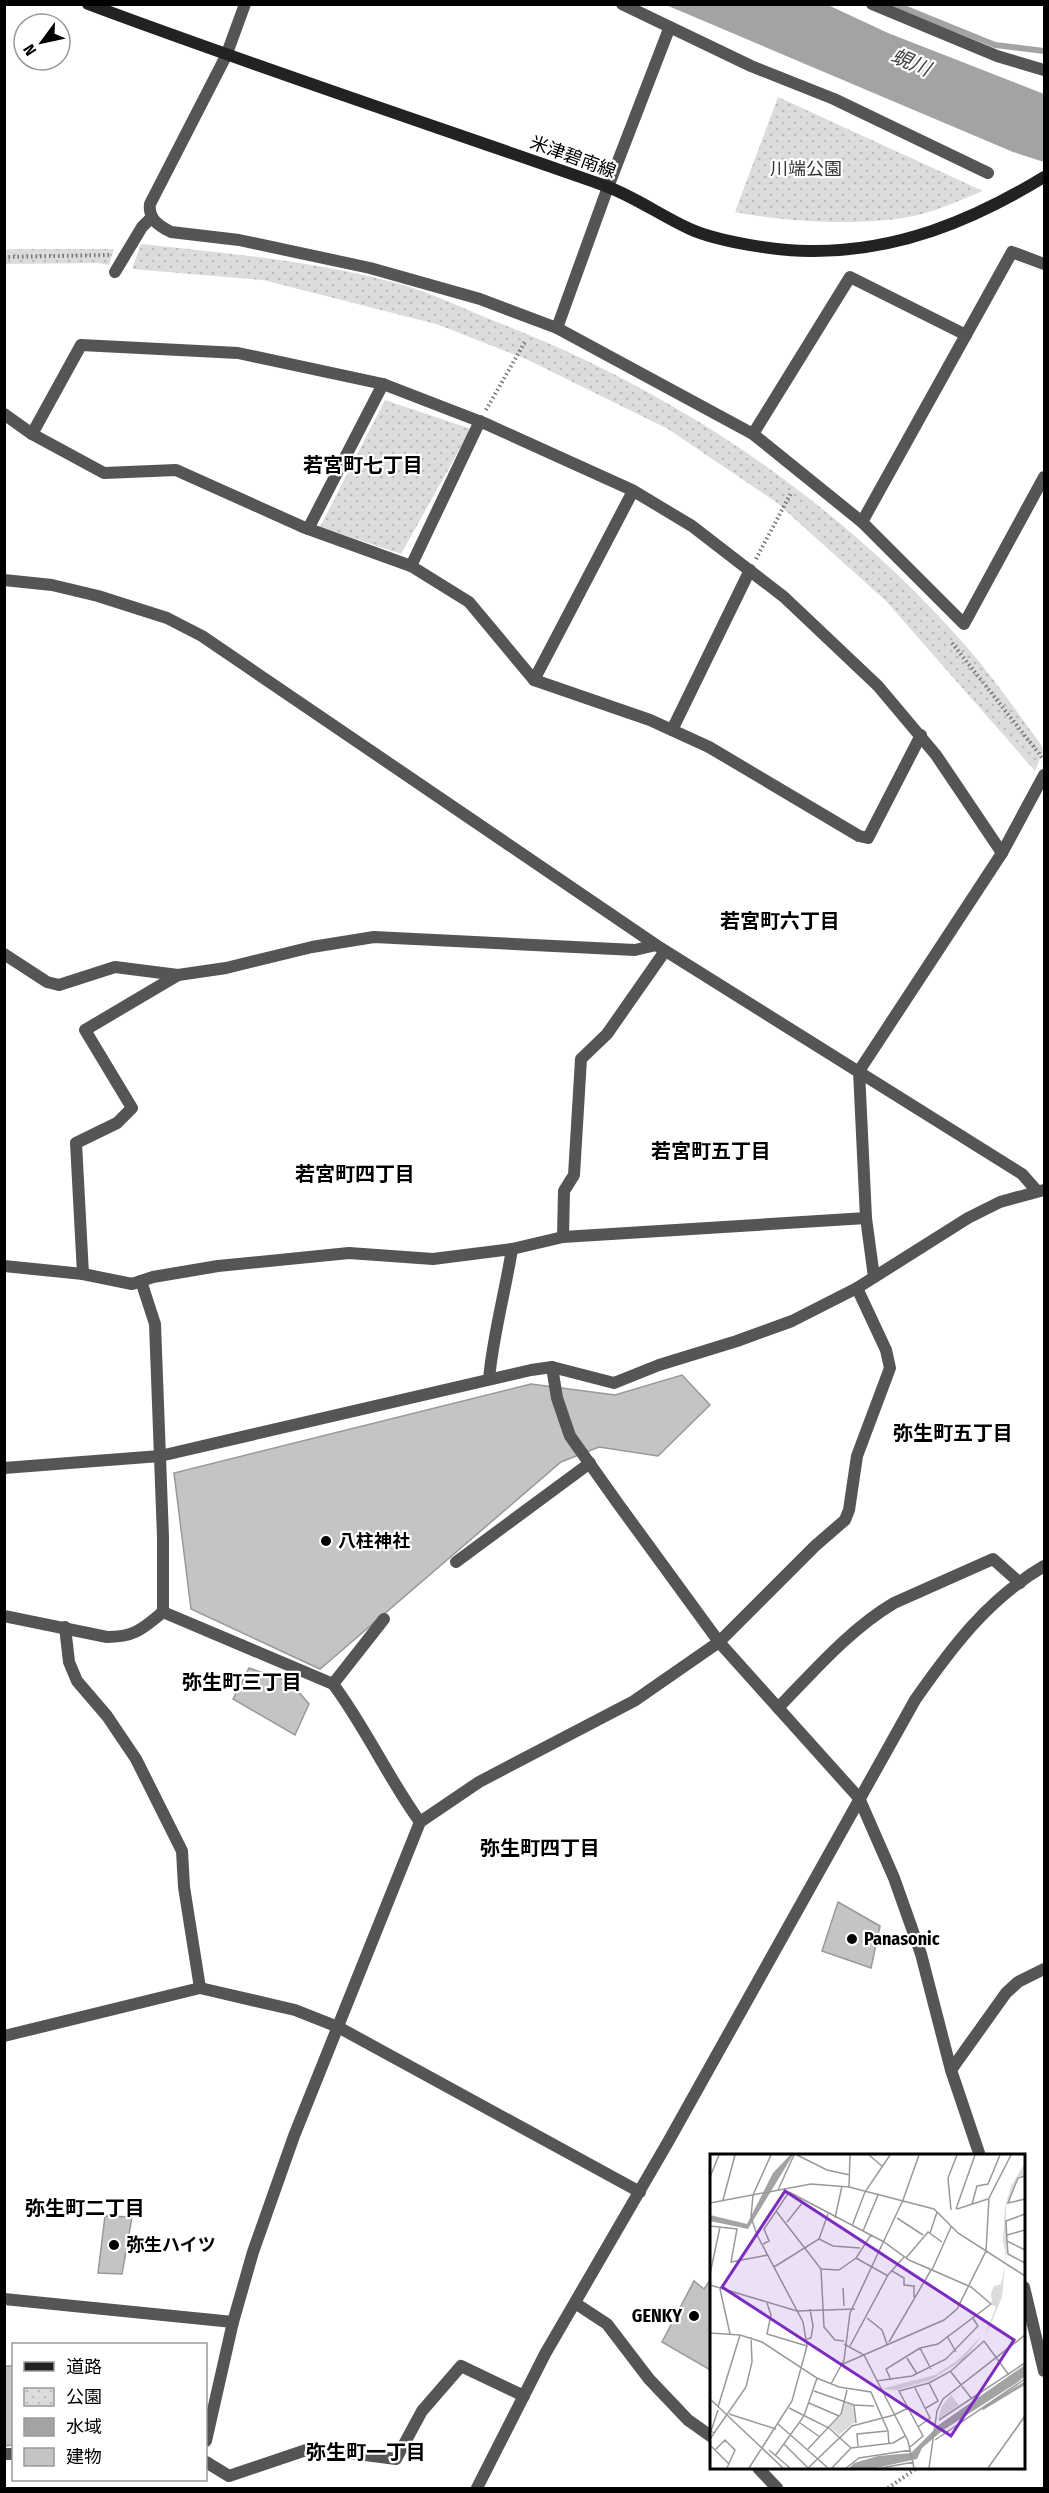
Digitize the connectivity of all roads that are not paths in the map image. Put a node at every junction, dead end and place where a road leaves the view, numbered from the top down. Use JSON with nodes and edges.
{"nodes":[{"id":1,"x":88,"y":4,"type":"edge"},
{"id":2,"x":245,"y":4,"type":"edge"},
{"id":3,"x":622,"y":4,"type":"edge"},
{"id":4,"x":872,"y":4,"type":"edge"},
{"id":5,"x":669,"y":29,"type":"junction"},
{"id":6,"x":226,"y":56,"type":"junction"},
{"id":7,"x":1044,"y":70,"type":"edge"},
{"id":8,"x":988,"y":173,"type":"dead end"},
{"id":9,"x":1042,"y":178,"type":"edge"},
{"id":10,"x":608,"y":187,"type":"junction"},
{"id":11,"x":152,"y":217,"type":"junction"},
{"id":12,"x":1044,"y":264,"type":"edge"},
{"id":13,"x":115,"y":272,"type":"dead end"},
{"id":14,"x":557,"y":328,"type":"junction"},
{"id":15,"x":966,"y":335,"type":"junction"},
{"id":16,"x":383,"y":384,"type":"junction"},
{"id":17,"x":4,"y":414,"type":"edge"},
{"id":18,"x":480,"y":421,"type":"junction"},
{"id":19,"x":32,"y":434,"type":"junction"},
{"id":20,"x":753,"y":434,"type":"junction"},
{"id":21,"x":1044,"y":477,"type":"edge"},
{"id":22,"x":633,"y":490,"type":"junction"},
{"id":23,"x":862,"y":522,"type":"junction"},
{"id":24,"x":308,"y":529,"type":"junction"},
{"id":25,"x":411,"y":566,"type":"junction"},
{"id":26,"x":750,"y":570,"type":"junction"},
{"id":27,"x":4,"y":580,"type":"edge"},
{"id":28,"x":534,"y":680,"type":"junction"},
{"id":29,"x":672,"y":730,"type":"junction"},
{"id":30,"x":921,"y":735,"type":"junction"},
{"id":31,"x":1044,"y":775,"type":"edge"},
{"id":32,"x":1002,"y":853,"type":"junction"},
{"id":33,"x":660,"y":948,"type":"junction"},
{"id":34,"x":4,"y":954,"type":"edge"},
{"id":35,"x":178,"y":975,"type":"junction"},
{"id":36,"x":859,"y":1071,"type":"junction"},
{"id":37,"x":1041,"y":1190,"type":"edge"},
{"id":38,"x":866,"y":1218,"type":"junction"},
{"id":39,"x":563,"y":1237,"type":"junction"},
{"id":40,"x":512,"y":1249,"type":"junction"},
{"id":41,"x":4,"y":1266,"type":"edge"},
{"id":42,"x":83,"y":1274,"type":"junction"},
{"id":43,"x":874,"y":1277,"type":"junction"},
{"id":44,"x":141,"y":1281,"type":"junction"},
{"id":45,"x":856,"y":1288,"type":"junction"},
{"id":46,"x":552,"y":1367,"type":"junction"},
{"id":47,"x":489,"y":1379,"type":"junction"},
{"id":48,"x":160,"y":1456,"type":"junction"},
{"id":49,"x":590,"y":1463,"type":"junction"},
{"id":50,"x":4,"y":1468,"type":"edge"},
{"id":51,"x":456,"y":1563,"type":"dead end"},
{"id":52,"x":1044,"y":1566,"type":"edge"},
{"id":53,"x":1020,"y":1583,"type":"junction"},
{"id":54,"x":163,"y":1612,"type":"junction"},
{"id":55,"x":4,"y":1616,"type":"edge"},
{"id":56,"x":384,"y":1619,"type":"dead end"},
{"id":57,"x":65,"y":1626,"type":"junction"},
{"id":58,"x":719,"y":1642,"type":"junction"},
{"id":59,"x":333,"y":1684,"type":"junction"},
{"id":60,"x":778,"y":1708,"type":"junction"},
{"id":61,"x":859,"y":1798,"type":"junction"},
{"id":62,"x":420,"y":1822,"type":"junction"},
{"id":63,"x":1044,"y":1969,"type":"edge"},
{"id":64,"x":200,"y":1988,"type":"junction"},
{"id":65,"x":338,"y":2027,"type":"junction"},
{"id":66,"x":4,"y":2036,"type":"edge"},
{"id":67,"x":951,"y":2070,"type":"junction"},
{"id":68,"x":979,"y":2154,"type":"edge"},
{"id":69,"x":640,"y":2192,"type":"junction"},
{"id":70,"x":1025,"y":2295,"type":"edge"},
{"id":71,"x":4,"y":2299,"type":"edge"},
{"id":72,"x":575,"y":2303,"type":"junction"},
{"id":73,"x":232,"y":2322,"type":"junction"},
{"id":74,"x":1044,"y":2371,"type":"edge"},
{"id":75,"x":524,"y":2396,"type":"junction"},
{"id":76,"x":207,"y":2436,"type":"edge"},
{"id":77,"x":710,"y":2436,"type":"edge"},
{"id":78,"x":207,"y":2463,"type":"edge"},
{"id":79,"x":759,"y":2469,"type":"edge"},
{"id":80,"x":478,"y":2488,"type":"edge"},
{"id":81,"x":777,"y":2488,"type":"edge"}],
"edges":[{"from":1,"to":6,"type":"main road","name":"米津碧南線"},
{"from":2,"to":6,"type":"street"},
{"from":3,"to":5,"type":"street"},
{"from":4,"to":7,"type":"street"},
{"from":5,"to":8,"type":"street"},
{"from":5,"to":10,"type":"street"},
{"from":6,"to":10,"type":"main road","name":"米津碧南線"},
{"from":6,"to":11,"type":"street"},
{"from":9,"to":10,"type":"main road","name":"米津碧南線"},
{"from":10,"to":14,"type":"street"},
{"from":11,"to":13,"type":"street"},
{"from":11,"to":14,"type":"street"},
{"from":12,"to":15,"type":"street"},
{"from":14,"to":20,"type":"street"},
{"from":15,"to":20,"type":"street"},
{"from":15,"to":23,"type":"street"},
{"from":16,"to":18,"type":"street"},
{"from":16,"to":19,"type":"street"},
{"from":16,"to":24,"type":"street"},
{"from":17,"to":19,"type":"street"},
{"from":18,"to":22,"type":"street"},
{"from":18,"to":25,"type":"street"},
{"from":19,"to":24,"type":"street"},
{"from":20,"to":23,"type":"street"},
{"from":21,"to":23,"type":"street"},
{"from":22,"to":26,"type":"street"},
{"from":22,"to":28,"type":"street"},
{"from":24,"to":25,"type":"street"},
{"from":25,"to":28,"type":"street"},
{"from":26,"to":29,"type":"street"},
{"from":26,"to":30,"type":"street"},
{"from":27,"to":33,"type":"street"},
{"from":28,"to":29,"type":"street"},
{"from":29,"to":30,"type":"street"},
{"from":30,"to":32,"type":"street"},
{"from":31,"to":32,"type":"street"},
{"from":32,"to":36,"type":"street"},
{"from":33,"to":35,"type":"street"},
{"from":33,"to":36,"type":"street"},
{"from":33,"to":39,"type":"street"},
{"from":34,"to":35,"type":"street"},
{"from":35,"to":42,"type":"street"},
{"from":36,"to":37,"type":"street"},
{"from":36,"to":38,"type":"street"},
{"from":37,"to":43,"type":"street"},
{"from":38,"to":39,"type":"street"},
{"from":38,"to":43,"type":"street"},
{"from":39,"to":40,"type":"street"},
{"from":40,"to":44,"type":"street"},
{"from":40,"to":47,"type":"street"},
{"from":41,"to":42,"type":"street"},
{"from":42,"to":44,"type":"street"},
{"from":43,"to":45,"type":"street"},
{"from":44,"to":48,"type":"street"},
{"from":45,"to":46,"type":"street"},
{"from":45,"to":58,"type":"street"},
{"from":46,"to":47,"type":"street"},
{"from":46,"to":49,"type":"street"},
{"from":47,"to":48,"type":"street"},
{"from":48,"to":50,"type":"street"},
{"from":48,"to":54,"type":"street"},
{"from":49,"to":51,"type":"street"},
{"from":49,"to":58,"type":"street"},
{"from":52,"to":53,"type":"street"},
{"from":53,"to":60,"type":"street"},
{"from":53,"to":61,"type":"street"},
{"from":54,"to":57,"type":"street"},
{"from":54,"to":59,"type":"street"},
{"from":55,"to":57,"type":"street"},
{"from":56,"to":59,"type":"street"},
{"from":57,"to":64,"type":"street"},
{"from":58,"to":60,"type":"street"},
{"from":58,"to":62,"type":"street"},
{"from":59,"to":62,"type":"street"},
{"from":60,"to":61,"type":"street"},
{"from":61,"to":67,"type":"street"},
{"from":61,"to":69,"type":"street"},
{"from":62,"to":65,"type":"street"},
{"from":63,"to":67,"type":"street"},
{"from":64,"to":65,"type":"street"},
{"from":64,"to":66,"type":"street"},
{"from":65,"to":69,"type":"street"},
{"from":65,"to":73,"type":"street"},
{"from":67,"to":68,"type":"street"},
{"from":69,"to":72,"type":"street"},
{"from":70,"to":74,"type":"street"},
{"from":71,"to":73,"type":"street"},
{"from":72,"to":75,"type":"street"},
{"from":72,"to":77,"type":"street"},
{"from":73,"to":76,"type":"street"},
{"from":75,"to":78,"type":"street"},
{"from":75,"to":80,"type":"street"},
{"from":79,"to":81,"type":"street"}]}
